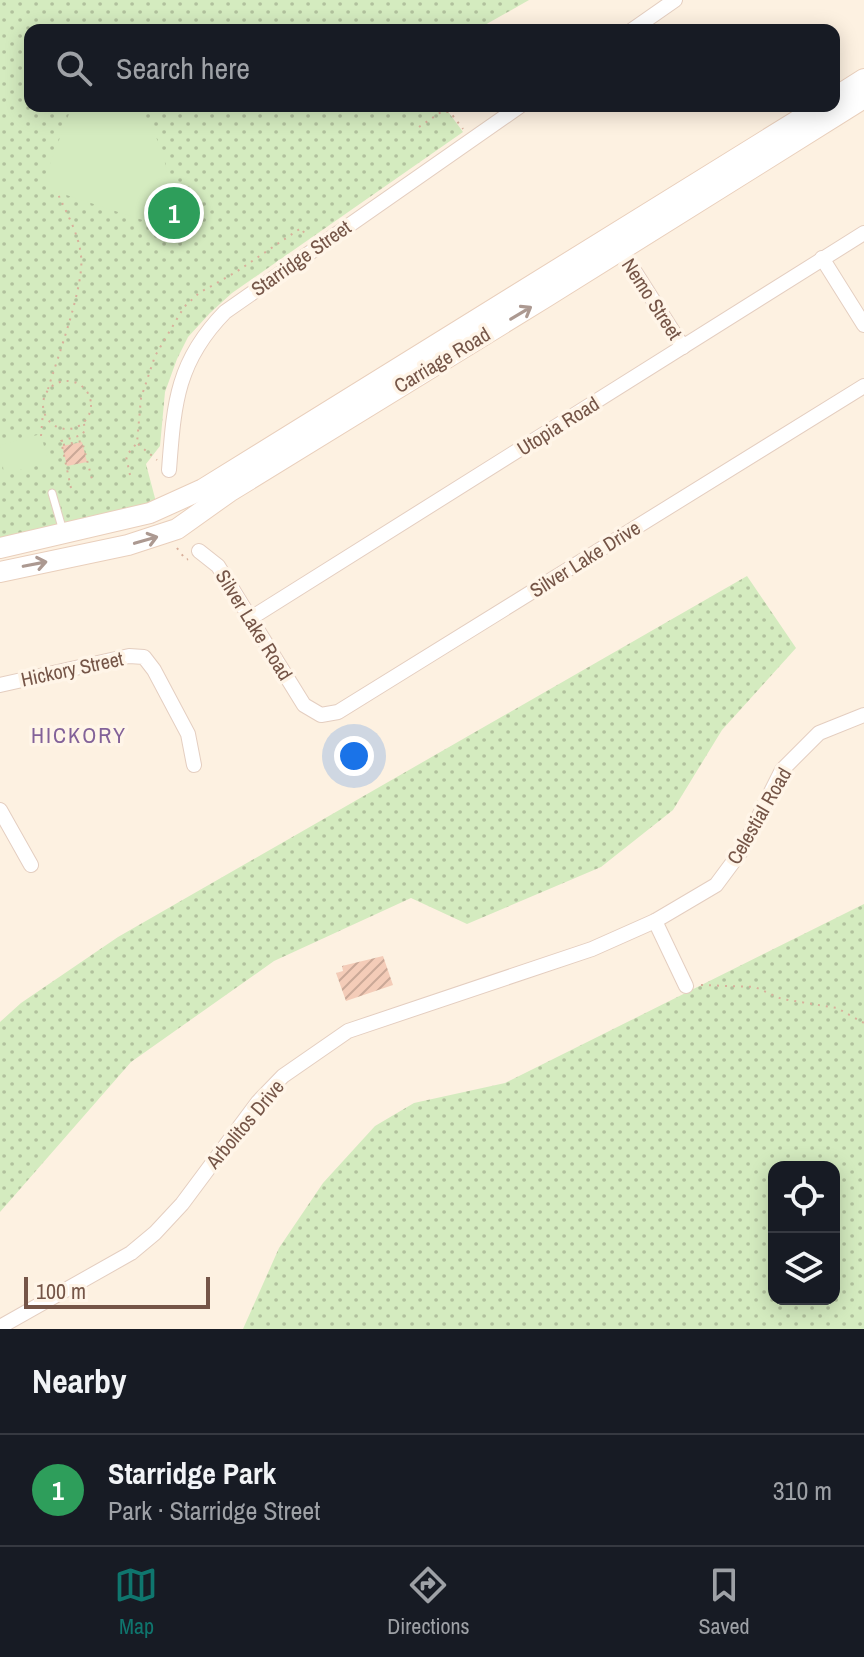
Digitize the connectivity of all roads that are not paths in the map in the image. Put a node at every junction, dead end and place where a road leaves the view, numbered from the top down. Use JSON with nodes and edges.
{"nodes":[{"id":1,"x":675,"y":0,"type":"edge"},
{"id":2,"x":641,"y":24,"type":"edge"},
{"id":3,"x":864,"y":79,"type":"edge"},
{"id":4,"x":840,"y":94,"type":"edge"},
{"id":5,"x":864,"y":98,"type":"edge"},
{"id":6,"x":840,"y":109,"type":"edge"},
{"id":7,"x":511,"y":112,"type":"edge"},
{"id":8,"x":815,"y":112,"type":"edge"},
{"id":9,"x":834,"y":112,"type":"edge"},
{"id":10,"x":796,"y":130,"type":"junction"},
{"id":11,"x":864,"y":233,"type":"edge"},
{"id":12,"x":616,"y":243,"type":"junction"},
{"id":13,"x":822,"y":258,"type":"junction"},
{"id":14,"x":864,"y":325,"type":"edge"},
{"id":15,"x":683,"y":347,"type":"junction"},
{"id":16,"x":864,"y":386,"type":"edge"},
{"id":17,"x":169,"y":470,"type":"dead end"},
{"id":18,"x":235,"y":478,"type":"junction"},
{"id":19,"x":52,"y":493,"type":"dead end"},
{"id":20,"x":63,"y":533,"type":"junction"},
{"id":21,"x":0,"y":548,"type":"edge"},
{"id":22,"x":199,"y":551,"type":"road end"},
{"id":23,"x":70,"y":556,"type":"junction"},
{"id":24,"x":0,"y":572,"type":"edge"},
{"id":25,"x":251,"y":618,"type":"junction"},
{"id":26,"x":0,"y":685,"type":"edge"},
{"id":27,"x":304,"y":705,"type":"joint"},
{"id":28,"x":864,"y":715,"type":"edge"},
{"id":29,"x":194,"y":765,"type":"dead end"},
{"id":30,"x":0,"y":810,"type":"edge"},
{"id":31,"x":31,"y":865,"type":"dead end"},
{"id":32,"x":655,"y":921,"type":"junction"},
{"id":33,"x":685,"y":984,"type":"road end"},
{"id":34,"x":0,"y":1327,"type":"edge"}],
"edges":[{"from":1,"to":2,"type":"street"},
{"from":3,"to":4,"type":"street"},
{"from":5,"to":6,"type":"street","name":"Carriage Road"},
{"from":7,"to":17,"type":"street","name":"Starridge Street"},
{"from":8,"to":10,"type":"street","name":"Carriage Road"},
{"from":9,"to":10,"type":"street","name":"Carriage Road"},
{"from":10,"to":12,"type":"street","name":"Carriage Road"},
{"from":11,"to":13,"type":"street","name":"Utopia Road"},
{"from":12,"to":15,"type":"street","name":"Nemo Street"},
{"from":12,"to":18,"type":"street","name":"Carriage Road"},
{"from":13,"to":14,"type":"street"},
{"from":13,"to":15,"type":"street","name":"Utopia Road"},
{"from":15,"to":25,"type":"street","name":"Utopia Road"},
{"from":16,"to":27,"type":"street","name":"Silver Lake Drive"},
{"from":18,"to":20,"type":"street","name":"Carriage Road"},
{"from":23,"to":18,"type":"street","name":"Carriage Road","one_way":true},
{"from":19,"to":20,"type":"lane"},
{"from":20,"to":21,"type":"street","name":"Carriage Road"},
{"from":20,"to":23,"type":"street"},
{"from":22,"to":25,"type":"street","name":"Silver Lake Road"},
{"from":24,"to":23,"type":"street","name":"Carriage Road","one_way":true},
{"from":25,"to":27,"type":"street","name":"Silver Lake Road"},
{"from":26,"to":29,"type":"street","name":"Hickory Street"},
{"from":28,"to":32,"type":"street","name":"Celestial Road"},
{"from":30,"to":31,"type":"street"},
{"from":32,"to":33,"type":"street"},
{"from":32,"to":34,"type":"street","name":"Arbolitos Drive"}]}
